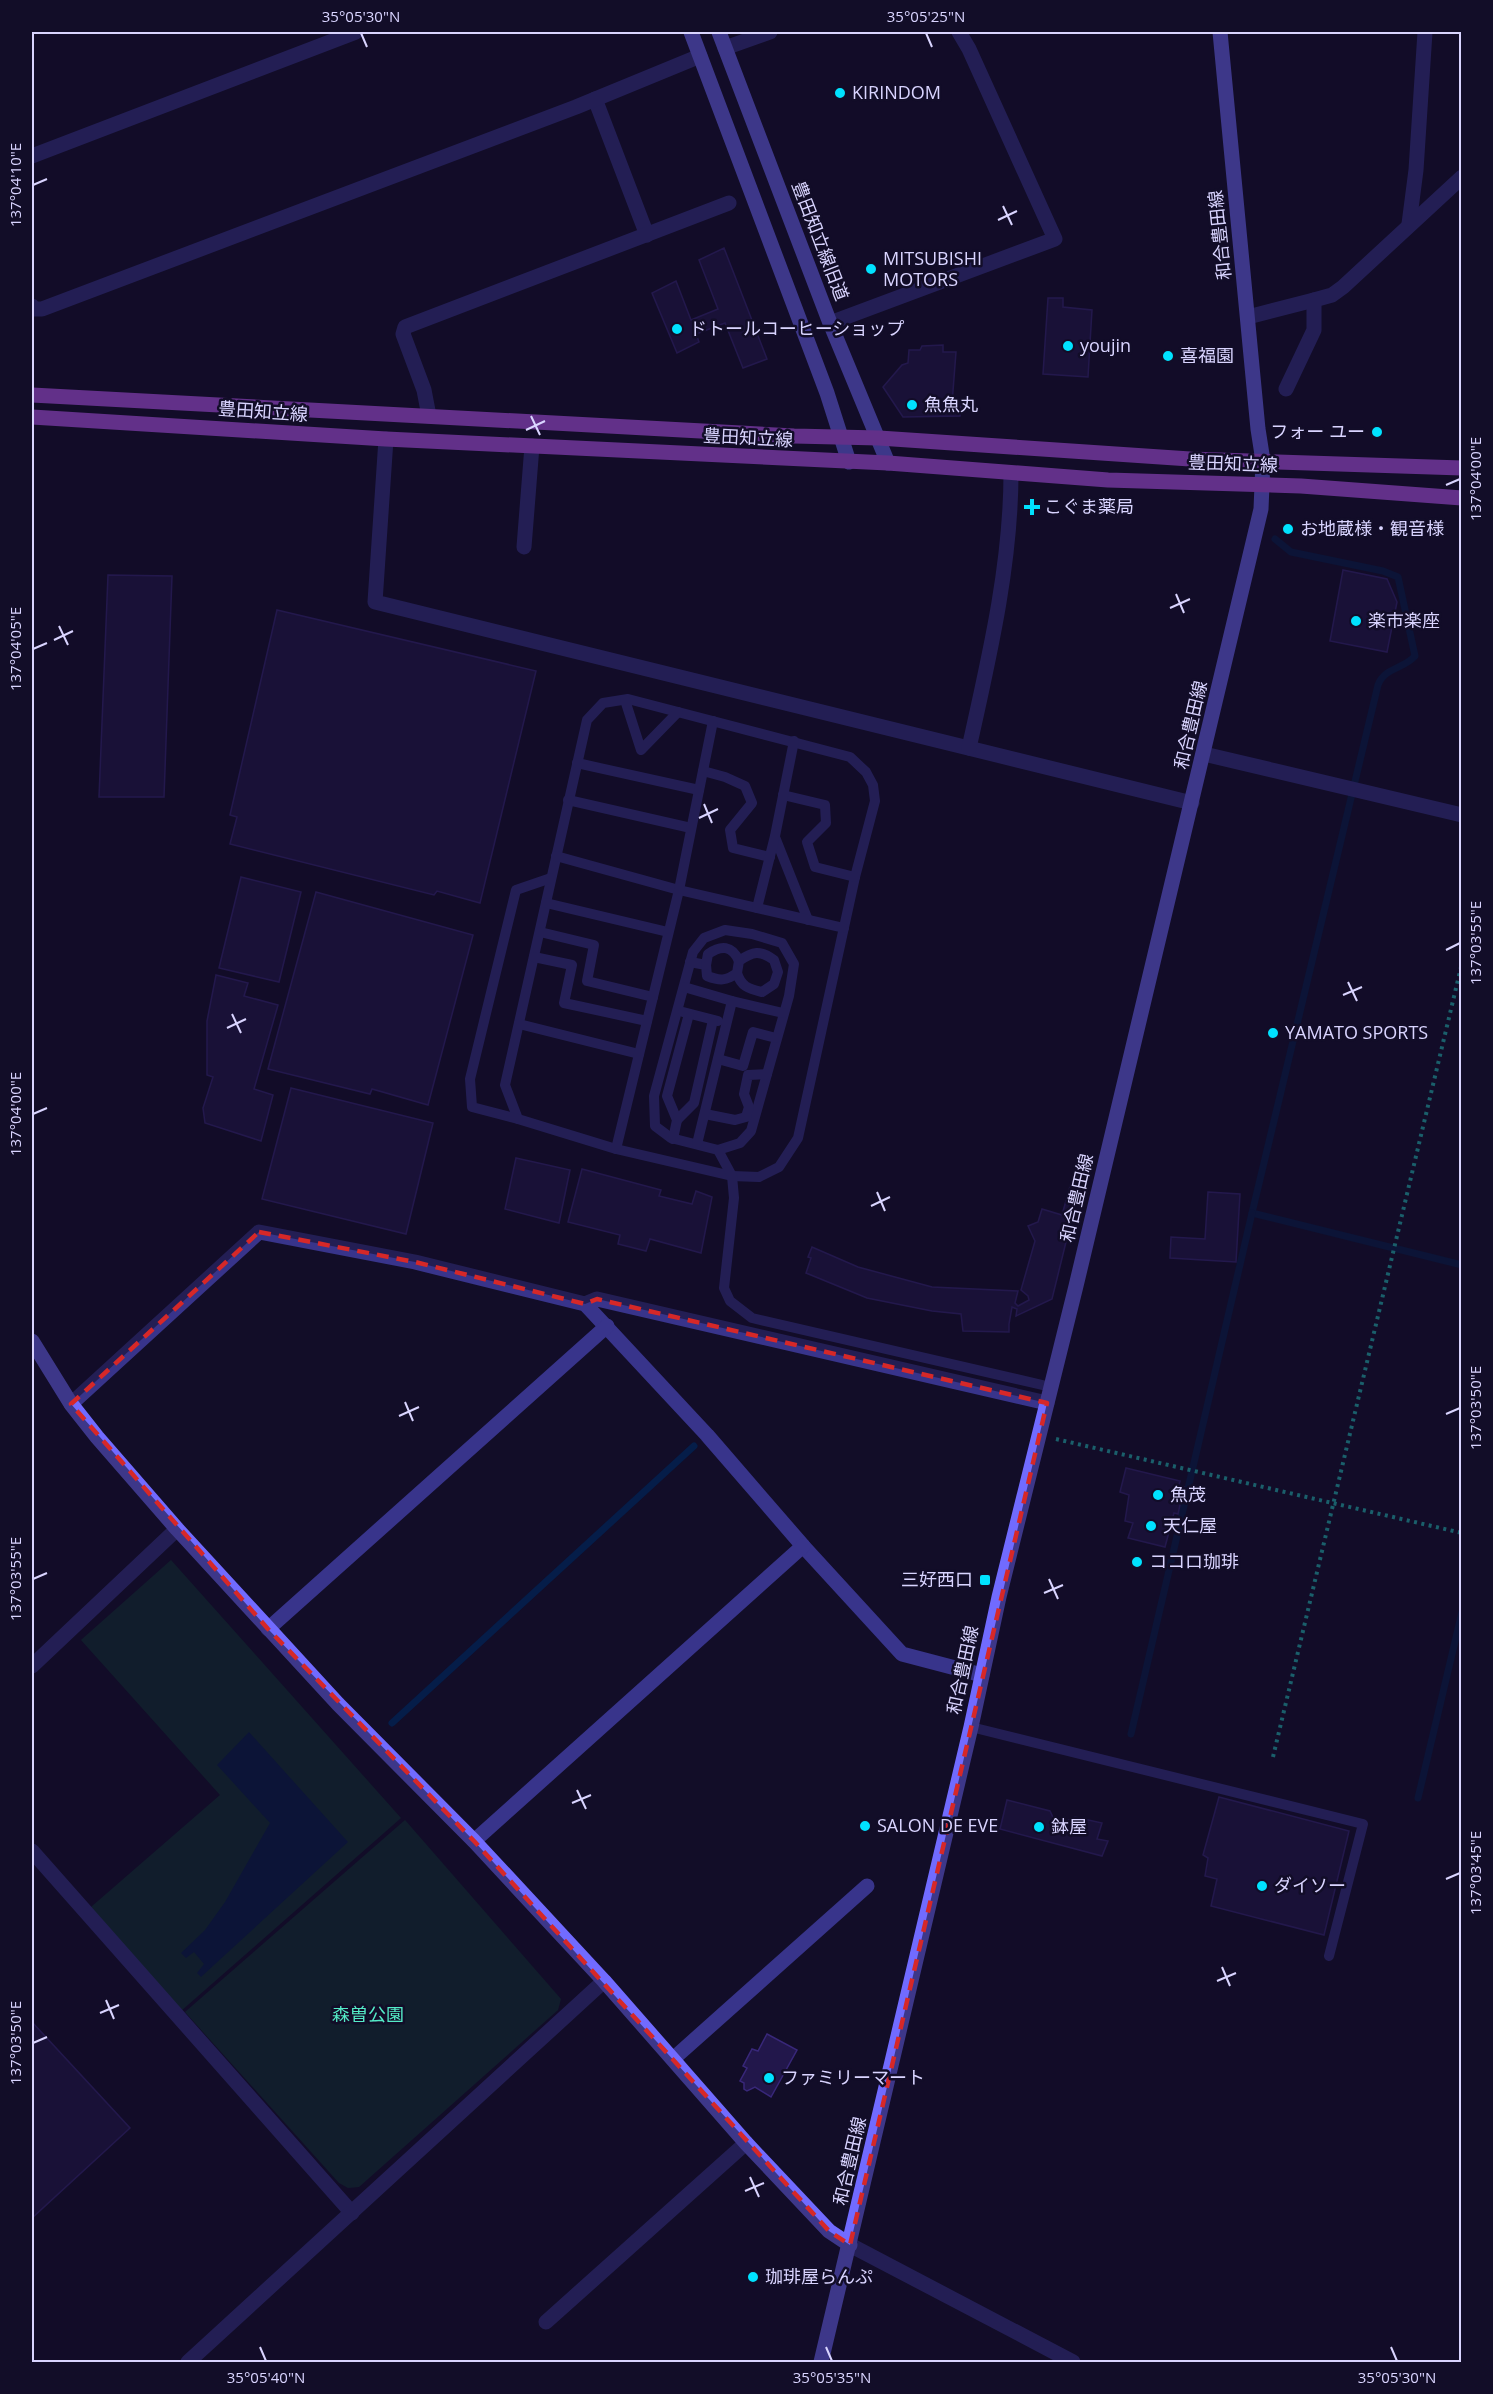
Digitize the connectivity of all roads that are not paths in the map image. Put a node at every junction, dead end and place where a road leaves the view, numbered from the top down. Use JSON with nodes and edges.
{"nodes":[{"id":1,"x":356,"y":32,"type":"edge"},
{"id":2,"x":691,"y":32,"type":"edge"},
{"id":3,"x":719,"y":32,"type":"edge"},
{"id":4,"x":770,"y":32,"type":"edge"},
{"id":5,"x":959,"y":32,"type":"edge"},
{"id":6,"x":1220,"y":32,"type":"edge"},
{"id":7,"x":1425,"y":32,"type":"edge"},
{"id":8,"x":725,"y":48,"type":"junction"},
{"id":9,"x":700,"y":56,"type":"junction"},
{"id":10,"x":595,"y":99,"type":"junction"},
{"id":11,"x":32,"y":156,"type":"edge"},
{"id":12,"x":1461,"y":177,"type":"edge"},
{"id":13,"x":729,"y":202,"type":"dead end"},
{"id":14,"x":1409,"y":224,"type":"junction"},
{"id":15,"x":647,"y":235,"type":"junction"},
{"id":16,"x":1314,"y":300,"type":"junction"},
{"id":17,"x":32,"y":306,"type":"edge"},
{"id":18,"x":1248,"y":317,"type":"junction"},
{"id":19,"x":830,"y":323,"type":"junction"},
{"id":20,"x":1286,"y":389,"type":"dead end"},
{"id":21,"x":32,"y":395,"type":"edge"},
{"id":22,"x":429,"y":416,"type":"junction"},
{"id":23,"x":32,"y":417,"type":"edge"},
{"id":24,"x":840,"y":437,"type":"junction"},
{"id":25,"x":879,"y":438,"type":"junction"},
{"id":26,"x":386,"y":439,"type":"junction"},
{"id":27,"x":532,"y":446,"type":"junction"},
{"id":28,"x":1263,"y":461,"type":"junction"},
{"id":29,"x":849,"y":462,"type":"junction"},
{"id":30,"x":888,"y":463,"type":"junction"},
{"id":31,"x":1461,"y":468,"type":"edge"},
{"id":32,"x":1011,"y":472,"type":"junction"},
{"id":33,"x":1262,"y":485,"type":"junction"},
{"id":34,"x":1461,"y":498,"type":"edge"},
{"id":35,"x":524,"y":548,"type":"dead end"},
{"id":36,"x":625,"y":700,"type":"junction"},
{"id":37,"x":678,"y":712,"type":"junction"},
{"id":38,"x":713,"y":721,"type":"junction"},
{"id":39,"x":795,"y":741,"type":"junction"},
{"id":40,"x":969,"y":748,"type":"junction"},
{"id":41,"x":1204,"y":754,"type":"junction"},
{"id":42,"x":577,"y":763,"type":"junction"},
{"id":43,"x":703,"y":771,"type":"junction"},
{"id":44,"x":699,"y":790,"type":"junction"},
{"id":45,"x":783,"y":795,"type":"junction"},
{"id":46,"x":568,"y":800,"type":"junction"},
{"id":47,"x":1192,"y":803,"type":"junction"},
{"id":48,"x":1461,"y":815,"type":"edge"},
{"id":49,"x":691,"y":828,"type":"junction"},
{"id":50,"x":775,"y":836,"type":"junction"},
{"id":51,"x":556,"y":856,"type":"junction"},
{"id":52,"x":770,"y":857,"type":"junction"},
{"id":53,"x":855,"y":877,"type":"junction"},
{"id":54,"x":551,"y":878,"type":"junction"},
{"id":55,"x":679,"y":890,"type":"junction"},
{"id":56,"x":546,"y":903,"type":"junction"},
{"id":57,"x":758,"y":908,"type":"junction"},
{"id":58,"x":808,"y":920,"type":"junction"},
{"id":59,"x":844,"y":928,"type":"junction"},
{"id":60,"x":540,"y":932,"type":"junction"},
{"id":61,"x":668,"y":932,"type":"junction"},
{"id":62,"x":766,"y":938,"type":"junction"},
{"id":63,"x":763,"y":952,"type":"junction"},
{"id":64,"x":534,"y":957,"type":"junction"},
{"id":65,"x":739,"y":961,"type":"junction"},
{"id":66,"x":690,"y":962,"type":"junction"},
{"id":67,"x":706,"y":965,"type":"junction"},
{"id":68,"x":737,"y":973,"type":"junction"},
{"id":69,"x":684,"y":987,"type":"junction"},
{"id":70,"x":653,"y":997,"type":"junction"},
{"id":71,"x":732,"y":1001,"type":"junction"},
{"id":72,"x":683,"y":1012,"type":"junction"},
{"id":73,"x":783,"y":1013,"type":"junction"},
{"id":74,"x":713,"y":1020,"type":"junction"},
{"id":75,"x":647,"y":1021,"type":"junction"},
{"id":76,"x":727,"y":1023,"type":"junction"},
{"id":77,"x":519,"y":1024,"type":"junction"},
{"id":78,"x":776,"y":1038,"type":"junction"},
{"id":79,"x":639,"y":1054,"type":"junction"},
{"id":80,"x":718,"y":1059,"type":"junction"},
{"id":81,"x":767,"y":1074,"type":"junction"},
{"id":82,"x":705,"y":1114,"type":"junction"},
{"id":83,"x":518,"y":1119,"type":"junction"},
{"id":84,"x":676,"y":1120,"type":"junction"},
{"id":85,"x":674,"y":1139,"type":"junction"},
{"id":86,"x":697,"y":1144,"type":"junction"},
{"id":87,"x":616,"y":1149,"type":"junction"},
{"id":88,"x":718,"y":1149,"type":"junction"},
{"id":89,"x":732,"y":1176,"type":"junction"},
{"id":90,"x":585,"y":1304,"type":"junction"},
{"id":91,"x":607,"y":1326,"type":"junction"},
{"id":92,"x":32,"y":1341,"type":"edge"},
{"id":93,"x":1052,"y":1387,"type":"junction"},
{"id":94,"x":1047,"y":1403,"type":"junction"},
{"id":95,"x":71,"y":1404,"type":"junction"},
{"id":96,"x":177,"y":1529,"type":"junction"},
{"id":97,"x":803,"y":1546,"type":"junction"},
{"id":98,"x":268,"y":1629,"type":"junction"},
{"id":99,"x":32,"y":1666,"type":"edge"},
{"id":100,"x":981,"y":1675,"type":"junction"},
{"id":101,"x":971,"y":1727,"type":"junction"},
{"id":102,"x":474,"y":1841,"type":"junction"},
{"id":103,"x":32,"y":1851,"type":"edge"},
{"id":104,"x":867,"y":1886,"type":"dead end"},
{"id":105,"x":1329,"y":1956,"type":"dead end"},
{"id":106,"x":604,"y":1981,"type":"junction"},
{"id":107,"x":673,"y":2059,"type":"junction"},
{"id":108,"x":746,"y":2143,"type":"junction"},
{"id":109,"x":352,"y":2213,"type":"junction"},
{"id":110,"x":850,"y":2245,"type":"junction"},
{"id":111,"x":546,"y":2322,"type":"dead end"},
{"id":112,"x":188,"y":2362,"type":"edge"},
{"id":113,"x":821,"y":2362,"type":"edge"},
{"id":114,"x":1073,"y":2362,"type":"edge"}],
"edges":[{"from":1,"to":11,"type":"street"},
{"from":2,"to":9,"type":"main road"},
{"from":3,"to":8,"type":"main road","name":"豊田知立線旧道"},
{"from":4,"to":8,"type":"street"},
{"from":5,"to":19,"type":"street"},
{"from":6,"to":18,"type":"main road","name":"和合豊田線"},
{"from":7,"to":14,"type":"street"},
{"from":8,"to":19,"type":"main road","name":"豊田知立線旧道"},
{"from":9,"to":10,"type":"street"},
{"from":9,"to":24,"type":"main road"},
{"from":10,"to":15,"type":"street"},
{"from":10,"to":17,"type":"street"},
{"from":12,"to":14,"type":"street"},
{"from":13,"to":15,"type":"street"},
{"from":14,"to":16,"type":"street"},
{"from":15,"to":22,"type":"street"},
{"from":16,"to":18,"type":"street"},
{"from":16,"to":20,"type":"street"},
{"from":18,"to":28,"type":"main road","name":"和合豊田線"},
{"from":19,"to":25,"type":"main road","name":"豊田知立線旧道"},
{"from":21,"to":22,"type":"main road","name":"豊田知立線"},
{"from":22,"to":24,"type":"main road","name":"豊田知立線"},
{"from":23,"to":26,"type":"main road","name":"豊田知立線"},
{"from":24,"to":25,"type":"main road","name":"豊田知立線"},
{"from":24,"to":29,"type":"main road"},
{"from":25,"to":28,"type":"main road","name":"豊田知立線"},
{"from":25,"to":30,"type":"main road","name":"豊田知立線旧道"},
{"from":26,"to":27,"type":"main road","name":"豊田知立線"},
{"from":26,"to":40,"type":"street"},
{"from":27,"to":29,"type":"main road","name":"豊田知立線"},
{"from":27,"to":35,"type":"street"},
{"from":28,"to":31,"type":"main road","name":"豊田知立線"},
{"from":28,"to":33,"type":"main road","name":"和合豊田線"},
{"from":29,"to":30,"type":"main road","name":"豊田知立線"},
{"from":30,"to":32,"type":"main road","name":"豊田知立線"},
{"from":32,"to":33,"type":"main road","name":"豊田知立線"},
{"from":32,"to":40,"type":"street"},
{"from":33,"to":34,"type":"main road","name":"豊田知立線"},
{"from":33,"to":41,"type":"main road","name":"和合豊田線"},
{"from":36,"to":37,"type":"lane"},
{"from":36,"to":37,"type":"lane"},
{"from":36,"to":42,"type":"lane"},
{"from":37,"to":38,"type":"lane"},
{"from":38,"to":39,"type":"lane"},
{"from":38,"to":43,"type":"lane"},
{"from":39,"to":45,"type":"lane"},
{"from":39,"to":53,"type":"lane"},
{"from":40,"to":47,"type":"street"},
{"from":41,"to":47,"type":"main road","name":"和合豊田線"},
{"from":41,"to":48,"type":"street"},
{"from":42,"to":44,"type":"lane"},
{"from":42,"to":46,"type":"lane"},
{"from":43,"to":44,"type":"lane"},
{"from":43,"to":52,"type":"lane"},
{"from":44,"to":49,"type":"lane"},
{"from":45,"to":50,"type":"lane"},
{"from":45,"to":53,"type":"lane"},
{"from":46,"to":49,"type":"lane"},
{"from":46,"to":51,"type":"lane"},
{"from":47,"to":93,"type":"main road","name":"和合豊田線"},
{"from":49,"to":55,"type":"lane"},
{"from":50,"to":52,"type":"lane"},
{"from":50,"to":58,"type":"lane"},
{"from":51,"to":54,"type":"lane"},
{"from":51,"to":55,"type":"lane"},
{"from":52,"to":57,"type":"lane"},
{"from":53,"to":59,"type":"lane"},
{"from":54,"to":56,"type":"lane"},
{"from":54,"to":83,"type":"lane"},
{"from":55,"to":57,"type":"lane"},
{"from":55,"to":61,"type":"lane"},
{"from":56,"to":60,"type":"lane"},
{"from":56,"to":61,"type":"lane"},
{"from":57,"to":58,"type":"lane"},
{"from":58,"to":59,"type":"lane"},
{"from":59,"to":89,"type":"lane"},
{"from":60,"to":64,"type":"lane"},
{"from":60,"to":70,"type":"lane"},
{"from":61,"to":70,"type":"lane"},
{"from":62,"to":63,"type":"lane"},
{"from":62,"to":66,"type":"lane"},
{"from":62,"to":73,"type":"lane"},
{"from":63,"to":65,"type":"lane"},
{"from":63,"to":68,"type":"lane"},
{"from":64,"to":75,"type":"lane"},
{"from":64,"to":77,"type":"lane"},
{"from":65,"to":67,"type":"lane"},
{"from":65,"to":68,"type":"lane"},
{"from":66,"to":67,"type":"lane"},
{"from":66,"to":69,"type":"lane"},
{"from":67,"to":68,"type":"lane"},
{"from":69,"to":71,"type":"lane"},
{"from":69,"to":72,"type":"lane"},
{"from":70,"to":75,"type":"lane"},
{"from":71,"to":73,"type":"lane"},
{"from":71,"to":76,"type":"lane"},
{"from":72,"to":74,"type":"lane"},
{"from":72,"to":84,"type":"lane"},
{"from":72,"to":85,"type":"lane"},
{"from":73,"to":78,"type":"lane"},
{"from":74,"to":76,"type":"lane"},
{"from":74,"to":84,"type":"lane"},
{"from":75,"to":79,"type":"lane"},
{"from":76,"to":80,"type":"lane"},
{"from":77,"to":79,"type":"lane"},
{"from":77,"to":83,"type":"lane"},
{"from":78,"to":80,"type":"lane"},
{"from":78,"to":81,"type":"lane"},
{"from":79,"to":87,"type":"lane"},
{"from":80,"to":82,"type":"lane"},
{"from":81,"to":82,"type":"lane"},
{"from":81,"to":88,"type":"lane"},
{"from":82,"to":86,"type":"lane"},
{"from":83,"to":87,"type":"lane"},
{"from":84,"to":85,"type":"lane"},
{"from":85,"to":86,"type":"lane"},
{"from":86,"to":88,"type":"lane"},
{"from":87,"to":89,"type":"lane"},
{"from":88,"to":89,"type":"lane"},
{"from":89,"to":93,"type":"lane"},
{"from":90,"to":91,"type":"street"},
{"from":90,"to":94,"type":"street"},
{"from":90,"to":95,"type":"street"},
{"from":91,"to":97,"type":"street"},
{"from":91,"to":98,"type":"street"},
{"from":92,"to":95,"type":"main road"},
{"from":93,"to":94,"type":"main road","name":"和合豊田線"},
{"from":94,"to":100,"type":"main road","name":"和合豊田線"},
{"from":95,"to":96,"type":"main road"},
{"from":96,"to":98,"type":"main road"},
{"from":96,"to":99,"type":"street"},
{"from":97,"to":100,"type":"street"},
{"from":97,"to":102,"type":"street"},
{"from":98,"to":102,"type":"main road"},
{"from":100,"to":101,"type":"main road","name":"和合豊田線"},
{"from":101,"to":105,"type":"lane"},
{"from":101,"to":110,"type":"main road","name":"和合豊田線"},
{"from":102,"to":106,"type":"main road"},
{"from":103,"to":109,"type":"street"},
{"from":104,"to":107,"type":"street"},
{"from":106,"to":107,"type":"main road"},
{"from":106,"to":109,"type":"street"},
{"from":107,"to":108,"type":"main road"},
{"from":108,"to":110,"type":"main road"},
{"from":108,"to":111,"type":"street"},
{"from":109,"to":112,"type":"street"},
{"from":110,"to":113,"type":"main road","name":"和合豊田線"},
{"from":110,"to":114,"type":"street"}]}
